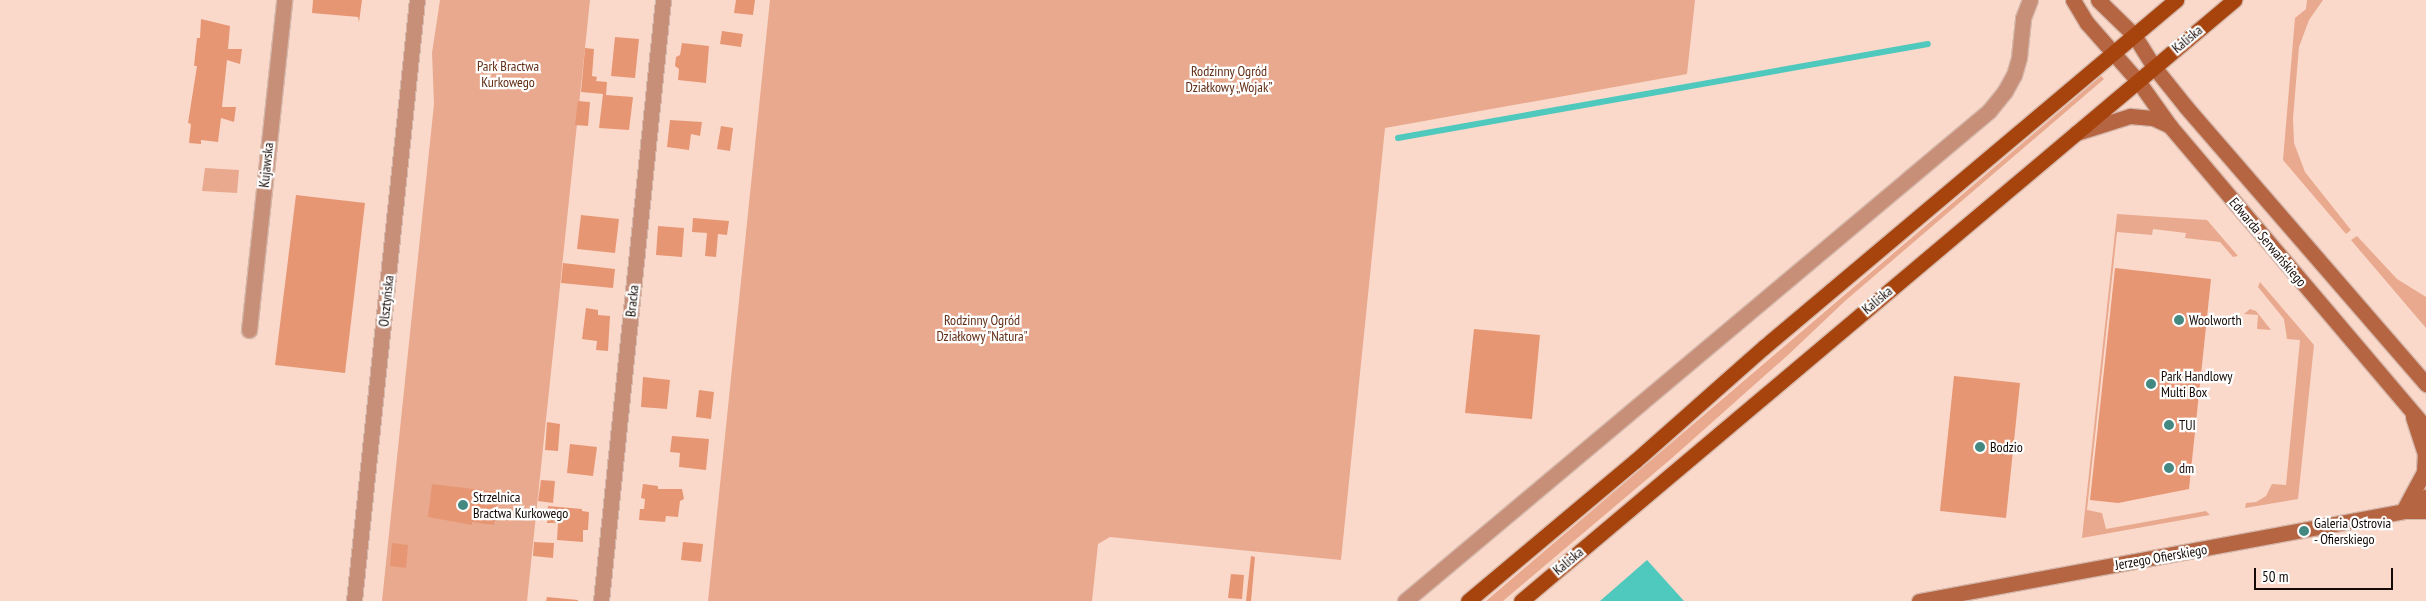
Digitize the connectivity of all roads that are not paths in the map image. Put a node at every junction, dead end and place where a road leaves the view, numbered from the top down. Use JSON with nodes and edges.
{"nodes":[{"id":1,"x":284,"y":0,"type":"edge"},
{"id":2,"x":417,"y":0,"type":"edge"},
{"id":3,"x":663,"y":0,"type":"edge"},
{"id":4,"x":2030,"y":0,"type":"edge"},
{"id":5,"x":2073,"y":0,"type":"edge"},
{"id":6,"x":2098,"y":0,"type":"edge"},
{"id":7,"x":2176,"y":0,"type":"edge"},
{"id":8,"x":2234,"y":0,"type":"edge"},
{"id":9,"x":2134,"y":35,"type":"junction"},
{"id":10,"x":2112,"y":53,"type":"junction"},
{"id":11,"x":2154,"y":67,"type":"junction"},
{"id":12,"x":2138,"y":81,"type":"junction"},
{"id":13,"x":2170,"y":126,"type":"junction"},
{"id":14,"x":2076,"y":133,"type":"junction"},
{"id":15,"x":250,"y":330,"type":"dead end"},
{"id":16,"x":2426,"y":384,"type":"edge"},
{"id":17,"x":2412,"y":413,"type":"junction"},
{"id":18,"x":2426,"y":428,"type":"edge"},
{"id":19,"x":2426,"y":496,"type":"edge"},
{"id":20,"x":2403,"y":511,"type":"junction"},
{"id":21,"x":2426,"y":511,"type":"edge"},
{"id":22,"x":354,"y":601,"type":"edge"},
{"id":23,"x":601,"y":601,"type":"edge"},
{"id":24,"x":1405,"y":601,"type":"edge"},
{"id":25,"x":1468,"y":601,"type":"edge"},
{"id":26,"x":1521,"y":601,"type":"edge"},
{"id":27,"x":1919,"y":601,"type":"edge"}],
"edges":[{"from":1,"to":15,"type":"street","name":"Kujawska"},
{"from":2,"to":22,"type":"street","name":"Olsztyńska"},
{"from":3,"to":23,"type":"street","name":"Bracka"},
{"from":4,"to":24,"type":"street"},
{"from":5,"to":10,"type":"street","name":"Edwarda Serwańskiego"},
{"from":6,"to":9,"type":"street","name":"Edwarda Serwańskiego"},
{"from":7,"to":9,"type":"main road"},
{"from":8,"to":11,"type":"main road","name":"Kaliska"},
{"from":9,"to":10,"type":"main road"},
{"from":9,"to":11,"type":"street","name":"Edwarda Serwańskiego"},
{"from":10,"to":12,"type":"street","name":"Edwarda Serwańskiego"},
{"from":10,"to":25,"type":"main road"},
{"from":11,"to":12,"type":"main road","name":"Kaliska"},
{"from":11,"to":16,"type":"street","name":"Edwarda Serwańskiego"},
{"from":12,"to":13,"type":"street","name":"Edwarda Serwańskiego"},
{"from":12,"to":14,"type":"main road","name":"Kaliska"},
{"from":13,"to":14,"type":"street"},
{"from":13,"to":17,"type":"street","name":"Edwarda Serwańskiego"},
{"from":14,"to":26,"type":"main road","name":"Kaliska"},
{"from":17,"to":18,"type":"street","name":"Edwarda Serwańskiego"},
{"from":17,"to":20,"type":"street"},
{"from":19,"to":20,"type":"street"},
{"from":20,"to":21,"type":"street"},
{"from":20,"to":27,"type":"street","name":"Jerzego Ofierskiego"}]}
